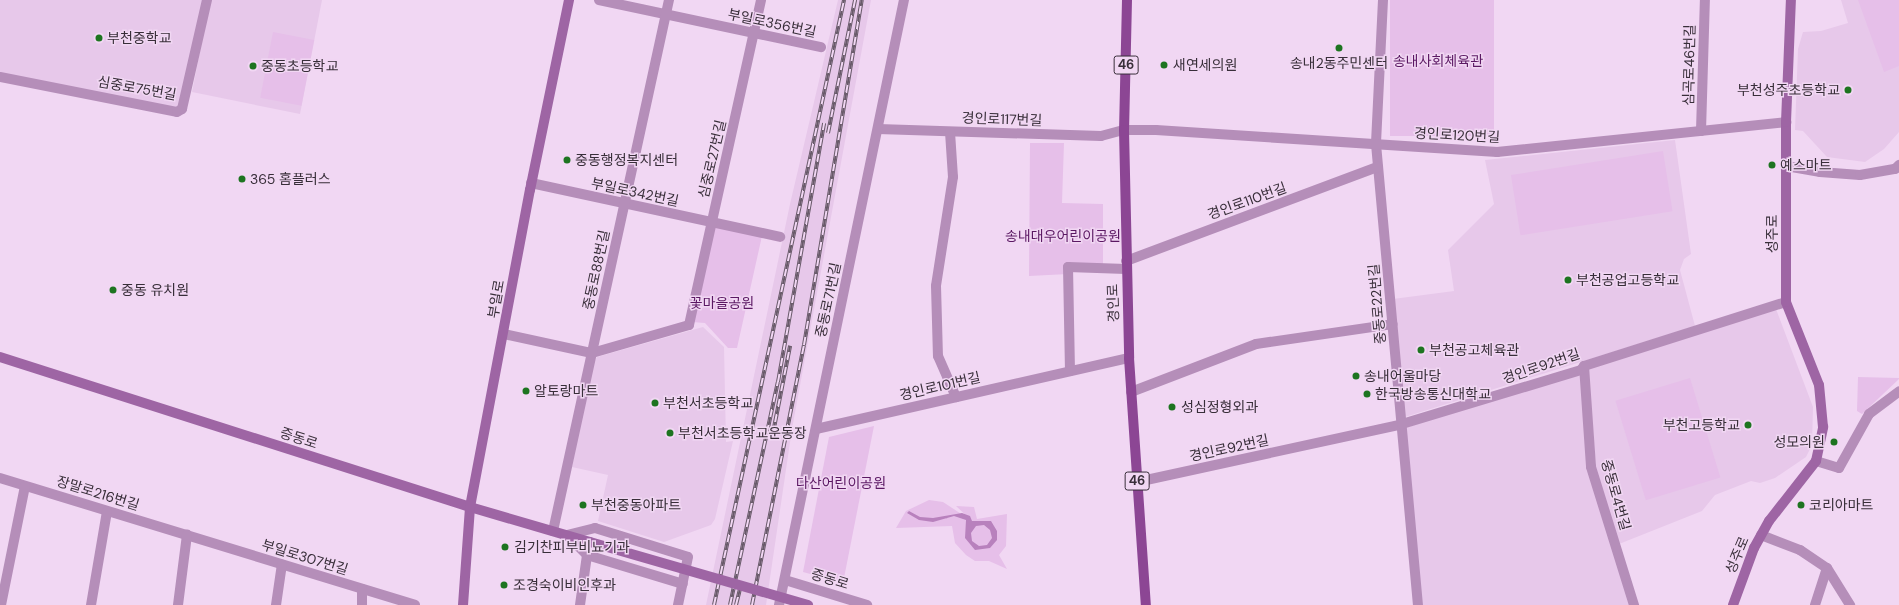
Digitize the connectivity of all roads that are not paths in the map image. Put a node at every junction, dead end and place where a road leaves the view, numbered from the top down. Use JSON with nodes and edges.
{"nodes":[{"id":1,"x":207,"y":0,"type":"edge"},
{"id":2,"x":569,"y":0,"type":"edge"},
{"id":3,"x":599,"y":0,"type":"edge"},
{"id":4,"x":669,"y":0,"type":"edge"},
{"id":5,"x":761,"y":0,"type":"edge"},
{"id":6,"x":904,"y":0,"type":"edge"},
{"id":7,"x":1127,"y":0,"type":"edge"},
{"id":8,"x":1383,"y":0,"type":"edge"},
{"id":9,"x":1705,"y":0,"type":"edge"},
{"id":10,"x":1791,"y":0,"type":"edge"},
{"id":11,"x":666,"y":15,"type":"junction"},
{"id":12,"x":754,"y":34,"type":"junction"},
{"id":13,"x":821,"y":47,"type":"dead end"},
{"id":14,"x":0,"y":77,"type":"edge"},
{"id":15,"x":1786,"y":122,"type":"junction"},
{"id":16,"x":878,"y":129,"type":"junction"},
{"id":17,"x":1124,"y":130,"type":"junction"},
{"id":18,"x":1701,"y":131,"type":"junction"},
{"id":19,"x":950,"y":132,"type":"junction"},
{"id":20,"x":1376,"y":144,"type":"junction"},
{"id":21,"x":1899,"y":165,"type":"edge"},
{"id":22,"x":1786,"y":166,"type":"junction"},
{"id":23,"x":1378,"y":167,"type":"junction"},
{"id":24,"x":531,"y":183,"type":"junction"},
{"id":25,"x":624,"y":204,"type":"junction"},
{"id":26,"x":712,"y":223,"type":"junction"},
{"id":27,"x":780,"y":237,"type":"dead end"},
{"id":28,"x":1126,"y":265,"type":"junction"},
{"id":29,"x":1786,"y":302,"type":"junction"},
{"id":30,"x":1393,"y":324,"type":"junction"},
{"id":31,"x":504,"y":334,"type":"junction"},
{"id":32,"x":592,"y":353,"type":"junction"},
{"id":33,"x":0,"y":357,"type":"edge"},
{"id":34,"x":1129,"y":358,"type":"junction"},
{"id":35,"x":1584,"y":366,"type":"junction"},
{"id":36,"x":1070,"y":371,"type":"junction"},
{"id":37,"x":1131,"y":392,"type":"junction"},
{"id":38,"x":1899,"y":392,"type":"edge"},
{"id":39,"x":956,"y":397,"type":"junction"},
{"id":40,"x":1402,"y":424,"type":"junction"},
{"id":41,"x":816,"y":429,"type":"junction"},
{"id":42,"x":1816,"y":461,"type":"junction"},
{"id":43,"x":0,"y":478,"type":"edge"},
{"id":44,"x":1137,"y":482,"type":"junction"},
{"id":45,"x":25,"y":486,"type":"junction"},
{"id":46,"x":470,"y":507,"type":"junction"},
{"id":47,"x":107,"y":511,"type":"junction"},
{"id":48,"x":553,"y":531,"type":"junction"},
{"id":49,"x":567,"y":535,"type":"junction"},
{"id":50,"x":1762,"y":535,"type":"junction"},
{"id":51,"x":188,"y":536,"type":"junction"},
{"id":52,"x":587,"y":555,"type":"junction"},
{"id":53,"x":282,"y":564,"type":"junction"},
{"id":54,"x":1827,"y":568,"type":"junction"},
{"id":55,"x":785,"y":580,"type":"junction"},
{"id":56,"x":683,"y":584,"type":"junction"},
{"id":57,"x":362,"y":589,"type":"junction"},
{"id":58,"x":1,"y":605,"type":"edge"},
{"id":59,"x":91,"y":605,"type":"edge"},
{"id":60,"x":178,"y":605,"type":"edge"},
{"id":61,"x":276,"y":605,"type":"edge"},
{"id":62,"x":362,"y":605,"type":"edge"},
{"id":63,"x":415,"y":605,"type":"edge"},
{"id":64,"x":463,"y":605,"type":"edge"},
{"id":65,"x":580,"y":605,"type":"edge"},
{"id":66,"x":678,"y":605,"type":"edge"},
{"id":67,"x":779,"y":605,"type":"edge"},
{"id":68,"x":808,"y":605,"type":"edge"},
{"id":69,"x":867,"y":605,"type":"edge"},
{"id":70,"x":1146,"y":605,"type":"edge"},
{"id":71,"x":1418,"y":605,"type":"edge"},
{"id":72,"x":1634,"y":605,"type":"edge"},
{"id":73,"x":1733,"y":605,"type":"edge"},
{"id":74,"x":1815,"y":605,"type":"edge"},
{"id":75,"x":1850,"y":605,"type":"edge"}],
"edges":[{"from":1,"to":14,"type":"street","name":"심중로75번길"},
{"from":2,"to":24,"type":"street","name":"부일로"},
{"from":3,"to":11,"type":"street","name":"부일로356번길"},
{"from":4,"to":11,"type":"street","name":"중동로88번길"},
{"from":5,"to":12,"type":"street","name":"심중로27번길"},
{"from":6,"to":16,"type":"street","name":"중동로71번길"},
{"from":7,"to":17,"type":"main road","name":"경인로","number":"46"},
{"from":8,"to":20,"type":"street","name":"중동로22번길"},
{"from":9,"to":18,"type":"street","name":"심곡로46번길"},
{"from":10,"to":15,"type":"street","name":"성주로"},
{"from":11,"to":12,"type":"street","name":"부일로356번길"},
{"from":11,"to":25,"type":"street","name":"중동로88번길"},
{"from":12,"to":13,"type":"street","name":"부일로356번길"},
{"from":12,"to":26,"type":"street","name":"심중로27번길"},
{"from":15,"to":18,"type":"street","name":"경인로120번길"},
{"from":15,"to":22,"type":"street","name":"성주로"},
{"from":16,"to":19,"type":"street","name":"경인로117번길"},
{"from":16,"to":41,"type":"street","name":"중동로71번길"},
{"from":17,"to":19,"type":"street","name":"경인로117번길"},
{"from":17,"to":20,"type":"street","name":"경인로120번길"},
{"from":17,"to":28,"type":"main road","name":"경인로","number":"46"},
{"from":18,"to":20,"type":"street","name":"경인로120번길"},
{"from":19,"to":39,"type":"street"},
{"from":20,"to":23,"type":"street","name":"중동로22번길"},
{"from":21,"to":22,"type":"street"},
{"from":22,"to":29,"type":"street","name":"성주로"},
{"from":23,"to":28,"type":"street","name":"경인로110번길"},
{"from":23,"to":30,"type":"street","name":"중동로22번길"},
{"from":24,"to":25,"type":"street","name":"부일로342번길"},
{"from":24,"to":31,"type":"street","name":"부일로"},
{"from":25,"to":26,"type":"street","name":"부일로342번길"},
{"from":25,"to":32,"type":"street","name":"중동로88번길"},
{"from":26,"to":27,"type":"street","name":"부일로342번길"},
{"from":26,"to":32,"type":"street","name":"심중로27번길"},
{"from":28,"to":34,"type":"main road","name":"경인로","number":"46"},
{"from":28,"to":36,"type":"street"},
{"from":29,"to":35,"type":"street","name":"경인로92번길"},
{"from":29,"to":42,"type":"street","name":"성주로"},
{"from":30,"to":37,"type":"street"},
{"from":30,"to":40,"type":"street","name":"중동로22번길"},
{"from":31,"to":32,"type":"street"},
{"from":31,"to":46,"type":"street","name":"부일로"},
{"from":32,"to":48,"type":"street","name":"중동로88번길"},
{"from":33,"to":46,"type":"street","name":"중동로"},
{"from":34,"to":36,"type":"street","name":"경인로101번길"},
{"from":34,"to":37,"type":"main road","name":"경인로","number":"46"},
{"from":35,"to":40,"type":"street","name":"경인로92번길"},
{"from":35,"to":72,"type":"street","name":"중동로4번길"},
{"from":36,"to":39,"type":"street","name":"경인로101번길"},
{"from":37,"to":44,"type":"main road","name":"경인로","number":"46"},
{"from":38,"to":42,"type":"street"},
{"from":39,"to":41,"type":"street","name":"경인로101번길"},
{"from":40,"to":44,"type":"street","name":"경인로92번길"},
{"from":40,"to":71,"type":"street","name":"중동로22번길"},
{"from":41,"to":55,"type":"street","name":"중동로71번길"},
{"from":42,"to":50,"type":"street","name":"성주로"},
{"from":43,"to":45,"type":"street","name":"장말로216번길"},
{"from":44,"to":70,"type":"main road","name":"경인로","number":"46"},
{"from":45,"to":47,"type":"street","name":"장말로216번길"},
{"from":45,"to":58,"type":"street"},
{"from":46,"to":48,"type":"street","name":"중동로"},
{"from":46,"to":64,"type":"street","name":"부일로"},
{"from":47,"to":51,"type":"street","name":"장말로216번길"},
{"from":47,"to":59,"type":"street"},
{"from":48,"to":49,"type":"street","name":"중동로"},
{"from":49,"to":52,"type":"street"},
{"from":49,"to":56,"type":"street"},
{"from":49,"to":68,"type":"street","name":"중동로","bridge":true},
{"from":50,"to":54,"type":"street"},
{"from":50,"to":73,"type":"street","name":"성주로"},
{"from":51,"to":53,"type":"street","name":"부일로307번길"},
{"from":51,"to":60,"type":"street"},
{"from":52,"to":56,"type":"street"},
{"from":52,"to":65,"type":"street"},
{"from":53,"to":57,"type":"street","name":"부일로307번길"},
{"from":53,"to":61,"type":"street"},
{"from":54,"to":74,"type":"street"},
{"from":54,"to":75,"type":"street"},
{"from":55,"to":67,"type":"street","name":"중동로71번길"},
{"from":55,"to":69,"type":"street","name":"중동로"},
{"from":56,"to":66,"type":"street"},
{"from":57,"to":62,"type":"street"},
{"from":57,"to":63,"type":"street","name":"부일로307번길"}]}
